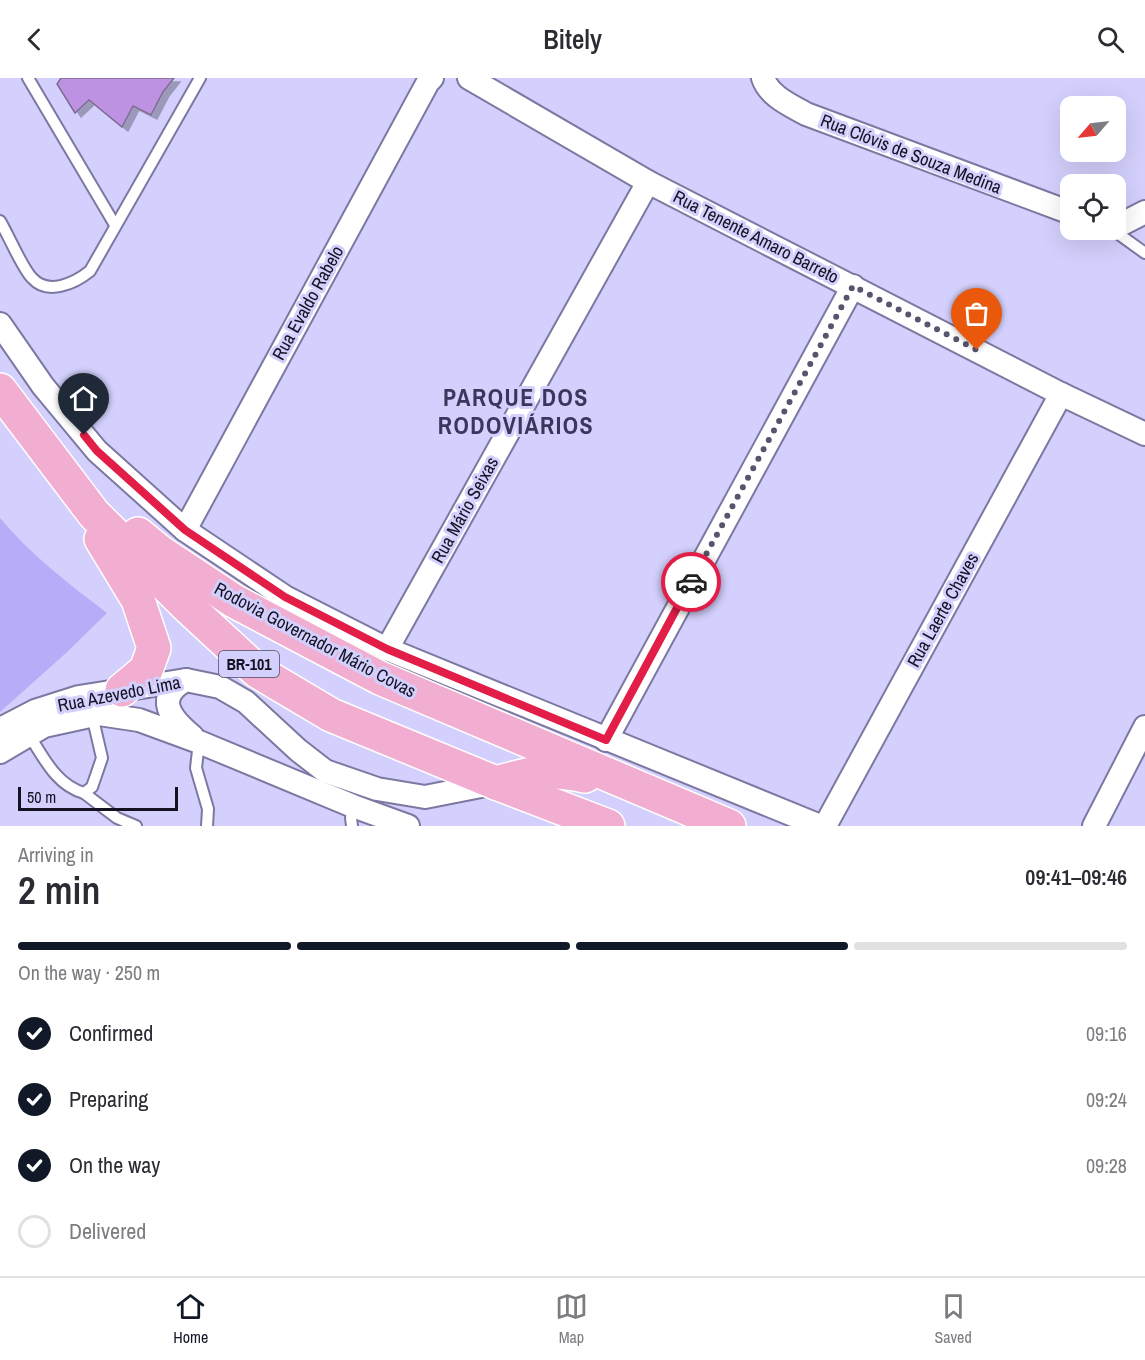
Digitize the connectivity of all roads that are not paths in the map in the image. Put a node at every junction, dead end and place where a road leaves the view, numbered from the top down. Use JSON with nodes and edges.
{"nodes":[{"id":1,"x":28,"y":78,"type":"edge"},
{"id":2,"x":200,"y":78,"type":"edge"},
{"id":3,"x":432,"y":78,"type":"edge"},
{"id":4,"x":469,"y":78,"type":"edge"},
{"id":5,"x":763,"y":78,"type":"edge"},
{"id":6,"x":648,"y":182,"type":"junction"},
{"id":7,"x":1060,"y":209,"type":"edge"},
{"id":8,"x":1145,"y":212,"type":"edge"},
{"id":9,"x":0,"y":220,"type":"edge"},
{"id":10,"x":1126,"y":222,"type":"edge"},
{"id":11,"x":115,"y":225,"type":"junction"},
{"id":12,"x":1126,"y":238,"type":"edge"},
{"id":13,"x":1145,"y":253,"type":"edge"},
{"id":14,"x":853,"y":286,"type":"junction"},
{"id":15,"x":0,"y":324,"type":"edge"},
{"id":16,"x":0,"y":390,"type":"edge"},
{"id":17,"x":1060,"y":394,"type":"junction"},
{"id":18,"x":1145,"y":434,"type":"edge"},
{"id":19,"x":59,"y":467,"type":"junction"},
{"id":20,"x":185,"y":530,"type":"junction"},
{"id":21,"x":387,"y":649,"type":"junction"},
{"id":22,"x":186,"y":680,"type":"junction"},
{"id":23,"x":122,"y":690,"type":"junction"},
{"id":24,"x":92,"y":715,"type":"junction"},
{"id":25,"x":1145,"y":726,"type":"edge"},
{"id":26,"x":0,"y":729,"type":"edge"},
{"id":27,"x":29,"y":735,"type":"junction"},
{"id":28,"x":606,"y":740,"type":"junction"},
{"id":29,"x":199,"y":742,"type":"junction"},
{"id":30,"x":0,"y":752,"type":"edge"},
{"id":31,"x":495,"y":783,"type":"junction"},
{"id":32,"x":84,"y":793,"type":"junction"},
{"id":33,"x":699,"y":814,"type":"junction"},
{"id":34,"x":353,"y":816,"type":"edge"},
{"id":35,"x":136,"y":826,"type":"edge"},
{"id":36,"x":207,"y":826,"type":"edge"},
{"id":37,"x":408,"y":826,"type":"edge"},
{"id":38,"x":608,"y":826,"type":"edge"},
{"id":39,"x":729,"y":826,"type":"edge"},
{"id":40,"x":820,"y":826,"type":"edge"},
{"id":41,"x":825,"y":826,"type":"edge"},
{"id":42,"x":1094,"y":826,"type":"edge"}],
"edges":[{"from":1,"to":11,"type":"lane"},
{"from":2,"to":11,"type":"lane"},
{"from":3,"to":20,"type":"street","name":"Rua Evaldo Rabelo"},
{"from":4,"to":6,"type":"street","name":"Rua Tenente Amaro Barreto"},
{"from":5,"to":7,"type":"street","name":"Rua Clóvis de Souza Medina"},
{"from":6,"to":14,"type":"street","name":"Rua Tenente Amaro Barreto"},
{"from":6,"to":21,"type":"street","name":"Rua Mário Seixas"},
{"from":8,"to":10,"type":"street"},
{"from":9,"to":11,"type":"lane"},
{"from":12,"to":13,"type":"lane"},
{"from":14,"to":17,"type":"street","name":"Rua Tenente Amaro Barreto"},
{"from":14,"to":28,"type":"street"},
{"from":15,"to":20,"type":"street"},
{"from":16,"to":19,"type":"highway","name":"Rodovia Governador Mário Covas","number":"BR-101"},
{"from":17,"to":18,"type":"street","name":"Rua Tenente Amaro Barreto"},
{"from":17,"to":41,"type":"street","name":"Rua Laerte Chaves"},
{"from":19,"to":23,"type":"highway"},
{"from":19,"to":31,"type":"highway","name":"Rodovia Governador Mário Covas","number":"BR-101"},
{"from":19,"to":33,"type":"highway","name":"Rodovia Governador Mário Covas","number":"BR-101"},
{"from":20,"to":21,"type":"street"},
{"from":21,"to":28,"type":"street"},
{"from":22,"to":23,"type":"street","name":"Rua Azevedo Lima"},
{"from":22,"to":29,"type":"street"},
{"from":22,"to":31,"type":"street","name":"Rua Azevedo Lima"},
{"from":23,"to":26,"type":"street","name":"Rua Azevedo Lima"},
{"from":24,"to":27,"type":"street","name":"Rua Azevedo Lima"},
{"from":24,"to":29,"type":"street","name":"Rua Azevedo Lima"},
{"from":24,"to":32,"type":"lane"},
{"from":25,"to":42,"type":"street"},
{"from":27,"to":30,"type":"street","name":"Rua Azevedo Lima"},
{"from":27,"to":32,"type":"lane"},
{"from":28,"to":40,"type":"street"},
{"from":29,"to":34,"type":"street","name":"Rua Azevedo Lima"},
{"from":29,"to":36,"type":"lane"},
{"from":31,"to":33,"type":"highway"},
{"from":31,"to":38,"type":"highway","name":"Rodovia Governador Mário Covas","number":"BR-101"},
{"from":32,"to":35,"type":"lane"},
{"from":33,"to":39,"type":"highway","name":"Rodovia Governador Mário Covas","number":"BR-101"},
{"from":34,"to":37,"type":"street","name":"Rua Azevedo Lima"}]}
